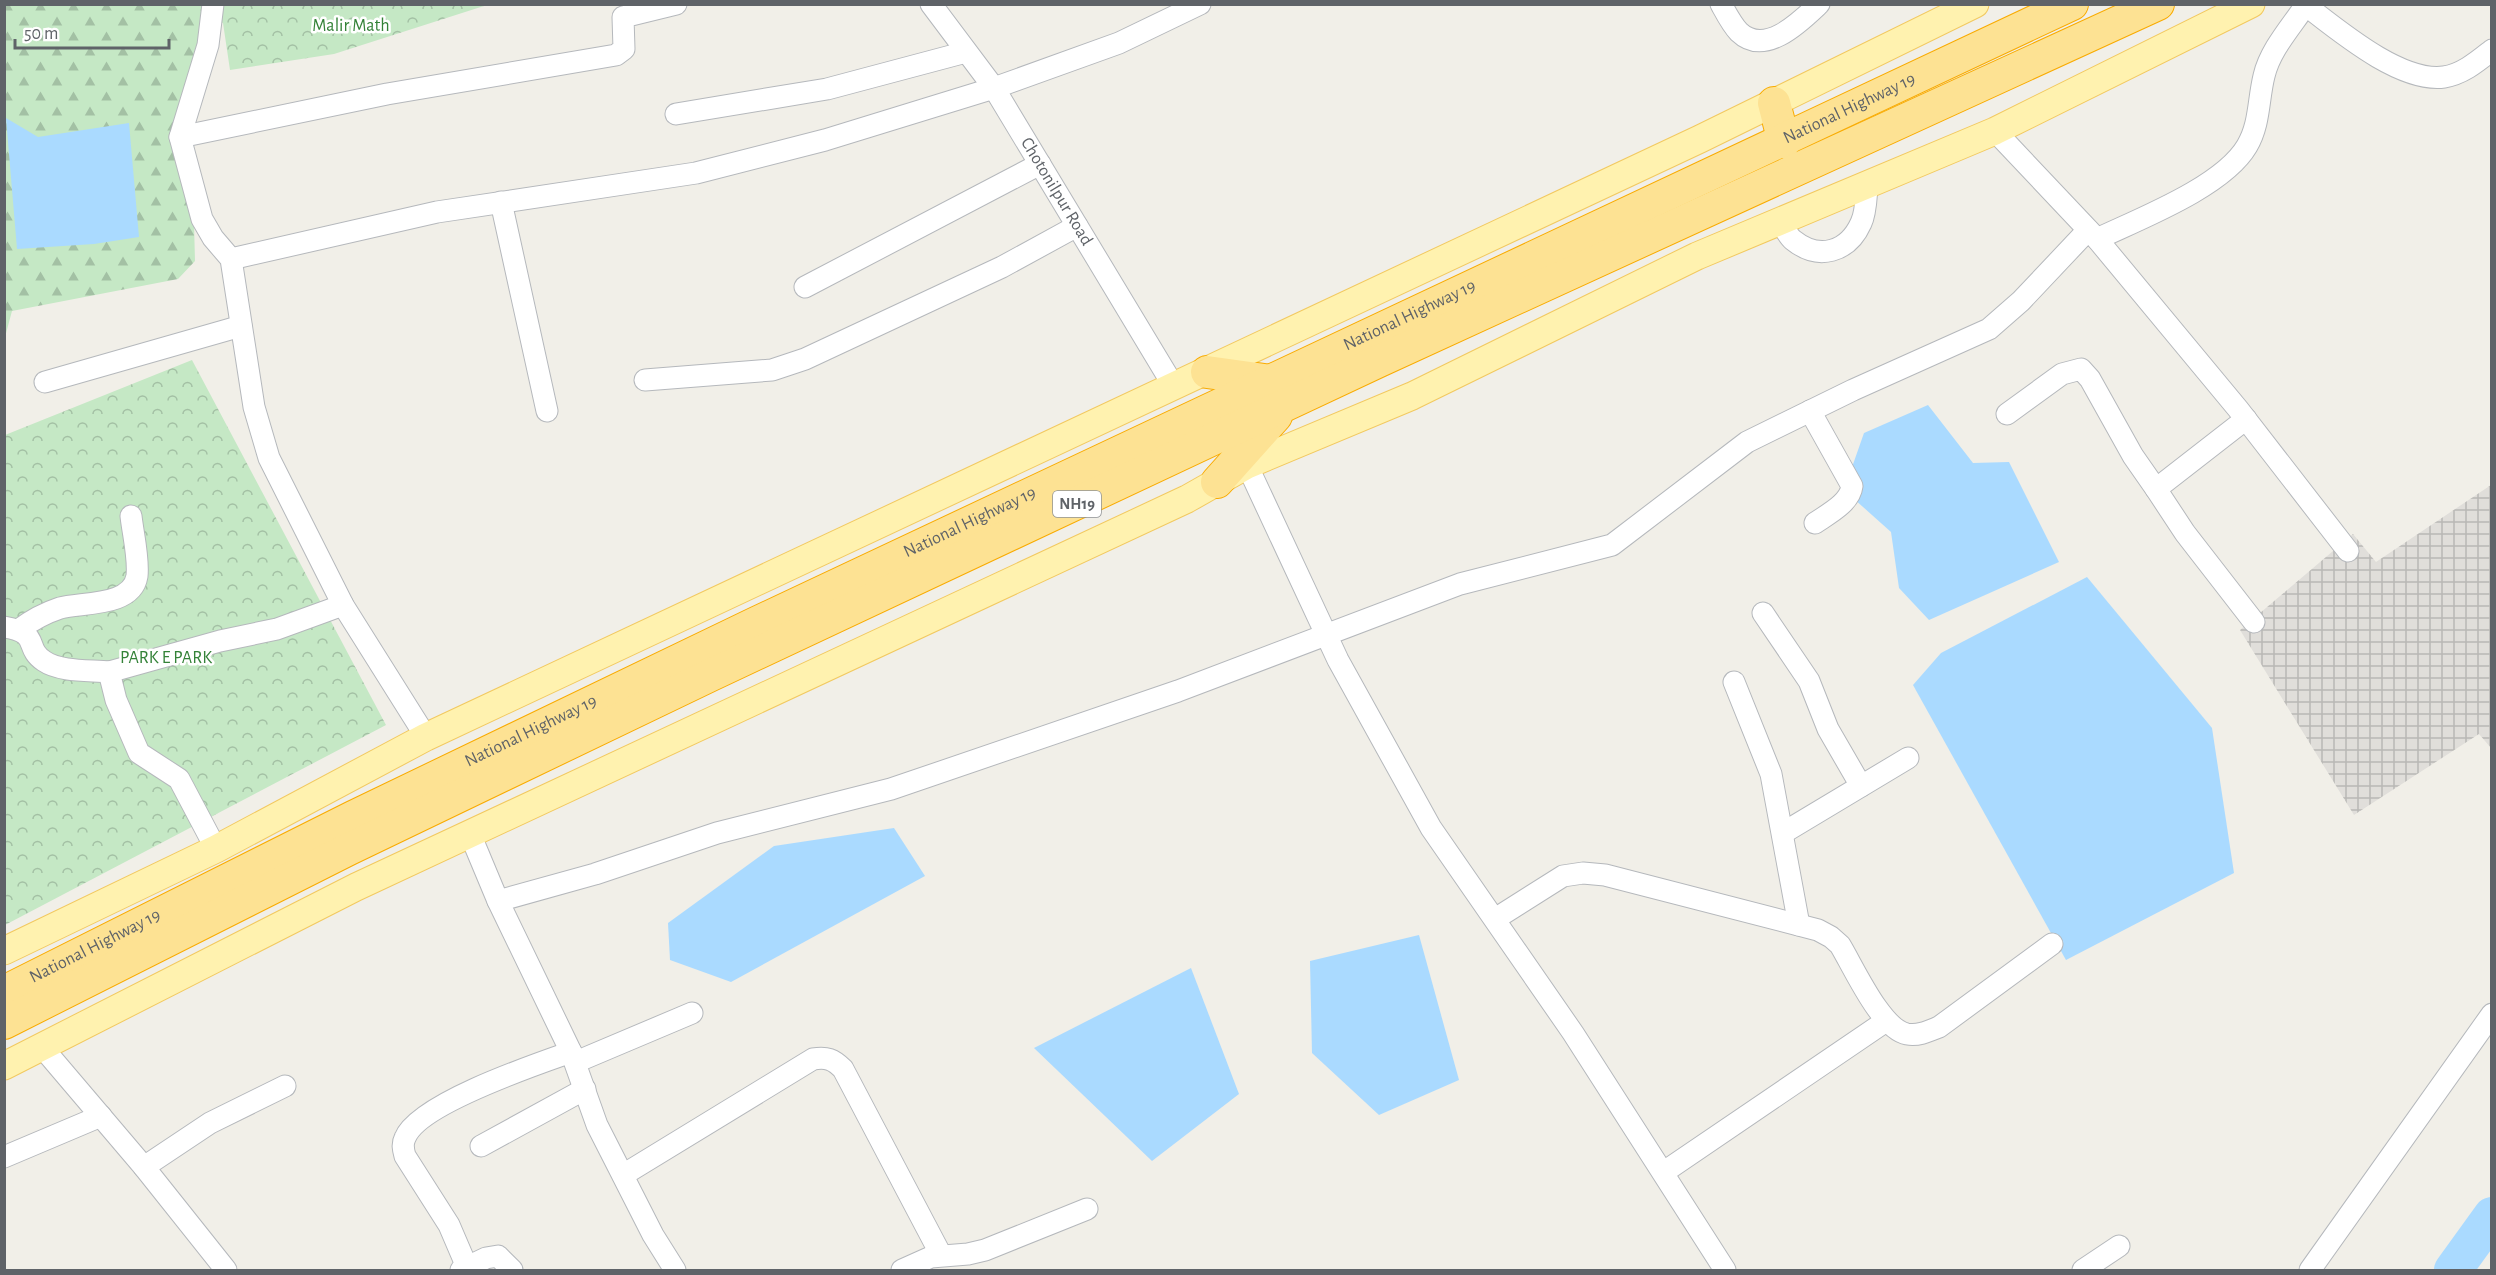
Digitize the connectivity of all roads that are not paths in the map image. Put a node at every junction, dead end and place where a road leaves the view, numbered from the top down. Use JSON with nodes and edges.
{"nodes":[{"id":1,"x":213,"y":4,"type":"edge"},
{"id":2,"x":676,"y":4,"type":"edge"},
{"id":3,"x":931,"y":4,"type":"edge"},
{"id":4,"x":1200,"y":4,"type":"edge"},
{"id":5,"x":1721,"y":4,"type":"edge"},
{"id":6,"x":1819,"y":4,"type":"edge"},
{"id":7,"x":2072,"y":4,"type":"edge"},
{"id":8,"x":2158,"y":4,"type":"edge"},
{"id":9,"x":2251,"y":4,"type":"edge"},
{"id":10,"x":2305,"y":5,"type":"edge"},
{"id":11,"x":1958,"y":8,"type":"edge"},
{"id":12,"x":2492,"y":50,"type":"edge"},
{"id":13,"x":966,"y":52,"type":"junction"},
{"id":14,"x":994,"y":88,"type":"junction"},
{"id":15,"x":1774,"y":103,"type":"junction"},
{"id":16,"x":676,"y":114,"type":"dead end"},
{"id":17,"x":1995,"y":131,"type":"junction"},
{"id":18,"x":180,"y":137,"type":"junction"},
{"id":19,"x":1784,"y":142,"type":"junction"},
{"id":20,"x":1040,"y":164,"type":"junction"},
{"id":21,"x":1867,"y":187,"type":"junction"},
{"id":22,"x":501,"y":202,"type":"junction"},
{"id":23,"x":1780,"y":221,"type":"junction"},
{"id":24,"x":1077,"y":226,"type":"junction"},
{"id":25,"x":2093,"y":235,"type":"junction"},
{"id":26,"x":231,"y":259,"type":"junction"},
{"id":27,"x":805,"y":287,"type":"dead end"},
{"id":28,"x":242,"y":326,"type":"junction"},
{"id":29,"x":1207,"y":372,"type":"junction"},
{"id":30,"x":645,"y":380,"type":"dead end"},
{"id":31,"x":45,"y":382,"type":"dead end"},
{"id":32,"x":1173,"y":385,"type":"junction"},
{"id":33,"x":1277,"y":394,"type":"junction"},
{"id":34,"x":547,"y":411,"type":"dead end"},
{"id":35,"x":1810,"y":411,"type":"junction"},
{"id":36,"x":2007,"y":414,"type":"dead end"},
{"id":37,"x":2246,"y":419,"type":"junction"},
{"id":38,"x":1247,"y":465,"type":"junction"},
{"id":39,"x":1217,"y":482,"type":"junction"},
{"id":40,"x":2156,"y":489,"type":"junction"},
{"id":41,"x":131,"y":516,"type":"dead end"},
{"id":42,"x":1815,"y":523,"type":"dead end"},
{"id":43,"x":2348,"y":550,"type":"dead end"},
{"id":44,"x":343,"y":605,"type":"junction"},
{"id":45,"x":1763,"y":613,"type":"dead end"},
{"id":46,"x":2254,"y":622,"type":"dead end"},
{"id":47,"x":12,"y":628,"type":"edge"},
{"id":48,"x":1326,"y":636,"type":"junction"},
{"id":49,"x":109,"y":672,"type":"junction"},
{"id":50,"x":1734,"y":682,"type":"dead end"},
{"id":51,"x":426,"y":737,"type":"junction"},
{"id":52,"x":1908,"y":758,"type":"dead end"},
{"id":53,"x":1861,"y":786,"type":"junction"},
{"id":54,"x":1783,"y":833,"type":"junction"},
{"id":55,"x":470,"y":834,"type":"junction"},
{"id":56,"x":216,"y":849,"type":"junction"},
{"id":57,"x":498,"y":901,"type":"junction"},
{"id":58,"x":1495,"y":919,"type":"junction"},
{"id":59,"x":1799,"y":925,"type":"junction"},
{"id":60,"x":2052,"y":944,"type":"dead end"},
{"id":61,"x":4,"y":951,"type":"edge"},
{"id":62,"x":4,"y":992,"type":"edge"},
{"id":63,"x":692,"y":1013,"type":"dead end"},
{"id":64,"x":2492,"y":1014,"type":"edge"},
{"id":65,"x":1886,"y":1022,"type":"junction"},
{"id":66,"x":4,"y":1023,"type":"edge"},
{"id":67,"x":42,"y":1047,"type":"junction"},
{"id":68,"x":574,"y":1057,"type":"junction"},
{"id":69,"x":4,"y":1066,"type":"edge"},
{"id":70,"x":285,"y":1086,"type":"dead end"},
{"id":71,"x":585,"y":1089,"type":"junction"},
{"id":72,"x":101,"y":1116,"type":"junction"},
{"id":73,"x":481,"y":1146,"type":"dead end"},
{"id":74,"x":4,"y":1157,"type":"edge"},
{"id":75,"x":144,"y":1167,"type":"junction"},
{"id":76,"x":1664,"y":1172,"type":"junction"},
{"id":77,"x":623,"y":1175,"type":"junction"},
{"id":78,"x":1087,"y":1209,"type":"dead end"},
{"id":79,"x":2119,"y":1246,"type":"dead end"},
{"id":80,"x":941,"y":1255,"type":"junction"},
{"id":81,"x":219,"y":1269,"type":"edge"},
{"id":82,"x":464,"y":1269,"type":"edge"},
{"id":83,"x":512,"y":1270,"type":"edge"},
{"id":84,"x":673,"y":1270,"type":"edge"},
{"id":85,"x":902,"y":1270,"type":"edge"},
{"id":86,"x":1725,"y":1270,"type":"edge"},
{"id":87,"x":2082,"y":1270,"type":"edge"},
{"id":88,"x":2310,"y":1270,"type":"edge"}],
"edges":[{"from":1,"to":18,"type":"street"},
{"from":2,"to":18,"type":"street"},
{"from":3,"to":13,"type":"street","name":"Chotonilpur Road"},
{"from":4,"to":14,"type":"street"},
{"from":5,"to":6,"type":"street"},
{"from":7,"to":19,"type":"highway","name":"National Highway 19","number":"NH19"},
{"from":8,"to":33,"type":"highway","number":"NH19"},
{"from":9,"to":17,"type":"main road"},
{"from":10,"to":12,"type":"street"},
{"from":10,"to":25,"type":"street"},
{"from":11,"to":15,"type":"main road"},
{"from":13,"to":14,"type":"street","name":"Chotonilpur Road"},
{"from":13,"to":16,"type":"street"},
{"from":14,"to":20,"type":"street","name":"Chotonilpur Road"},
{"from":14,"to":22,"type":"street"},
{"from":15,"to":19,"type":"highway"},
{"from":15,"to":29,"type":"main road"},
{"from":17,"to":21,"type":"main road"},
{"from":17,"to":25,"type":"street"},
{"from":18,"to":26,"type":"street"},
{"from":19,"to":33,"type":"highway","name":"National Highway 19","number":"NH19"},
{"from":20,"to":24,"type":"street","name":"Chotonilpur Road"},
{"from":20,"to":27,"type":"street"},
{"from":21,"to":23,"type":"main road"},
{"from":21,"to":23,"type":"street"},
{"from":22,"to":26,"type":"street"},
{"from":22,"to":34,"type":"street"},
{"from":23,"to":38,"type":"main road"},
{"from":24,"to":30,"type":"street"},
{"from":24,"to":32,"type":"street","name":"Chotonilpur Road"},
{"from":25,"to":35,"type":"street"},
{"from":25,"to":37,"type":"street"},
{"from":26,"to":28,"type":"street"},
{"from":28,"to":31,"type":"street"},
{"from":28,"to":44,"type":"street"},
{"from":29,"to":32,"type":"main road"},
{"from":29,"to":33,"type":"highway"},
{"from":32,"to":51,"type":"main road"},
{"from":33,"to":39,"type":"highway"},
{"from":33,"to":62,"type":"highway","name":"National Highway 19","number":"NH19"},
{"from":33,"to":66,"type":"highway","number":"NH19"},
{"from":35,"to":42,"type":"street"},
{"from":35,"to":48,"type":"street"},
{"from":36,"to":40,"type":"street"},
{"from":37,"to":40,"type":"street"},
{"from":37,"to":43,"type":"street"},
{"from":38,"to":39,"type":"main road"},
{"from":38,"to":48,"type":"street"},
{"from":39,"to":55,"type":"main road"},
{"from":40,"to":46,"type":"street"},
{"from":41,"to":47,"type":"street"},
{"from":44,"to":49,"type":"street"},
{"from":44,"to":51,"type":"street"},
{"from":45,"to":53,"type":"street"},
{"from":47,"to":49,"type":"street"},
{"from":48,"to":57,"type":"street"},
{"from":48,"to":58,"type":"street"},
{"from":49,"to":56,"type":"street"},
{"from":50,"to":54,"type":"street"},
{"from":51,"to":56,"type":"main road"},
{"from":52,"to":53,"type":"street"},
{"from":53,"to":54,"type":"street"},
{"from":54,"to":59,"type":"street"},
{"from":55,"to":57,"type":"street"},
{"from":55,"to":67,"type":"main road"},
{"from":56,"to":61,"type":"main road"},
{"from":57,"to":68,"type":"street"},
{"from":58,"to":59,"type":"street"},
{"from":58,"to":76,"type":"street"},
{"from":59,"to":65,"type":"street"},
{"from":60,"to":65,"type":"street"},
{"from":63,"to":68,"type":"street"},
{"from":64,"to":88,"type":"street"},
{"from":65,"to":76,"type":"street"},
{"from":67,"to":69,"type":"main road"},
{"from":67,"to":72,"type":"street"},
{"from":68,"to":71,"type":"street"},
{"from":68,"to":82,"type":"street"},
{"from":70,"to":75,"type":"street"},
{"from":71,"to":73,"type":"street"},
{"from":71,"to":77,"type":"street"},
{"from":72,"to":74,"type":"street"},
{"from":72,"to":75,"type":"street"},
{"from":75,"to":81,"type":"street"},
{"from":76,"to":86,"type":"street"},
{"from":77,"to":80,"type":"street"},
{"from":77,"to":84,"type":"street"},
{"from":78,"to":80,"type":"street"},
{"from":79,"to":87,"type":"street"},
{"from":80,"to":85,"type":"street"},
{"from":82,"to":83,"type":"street"}]}
